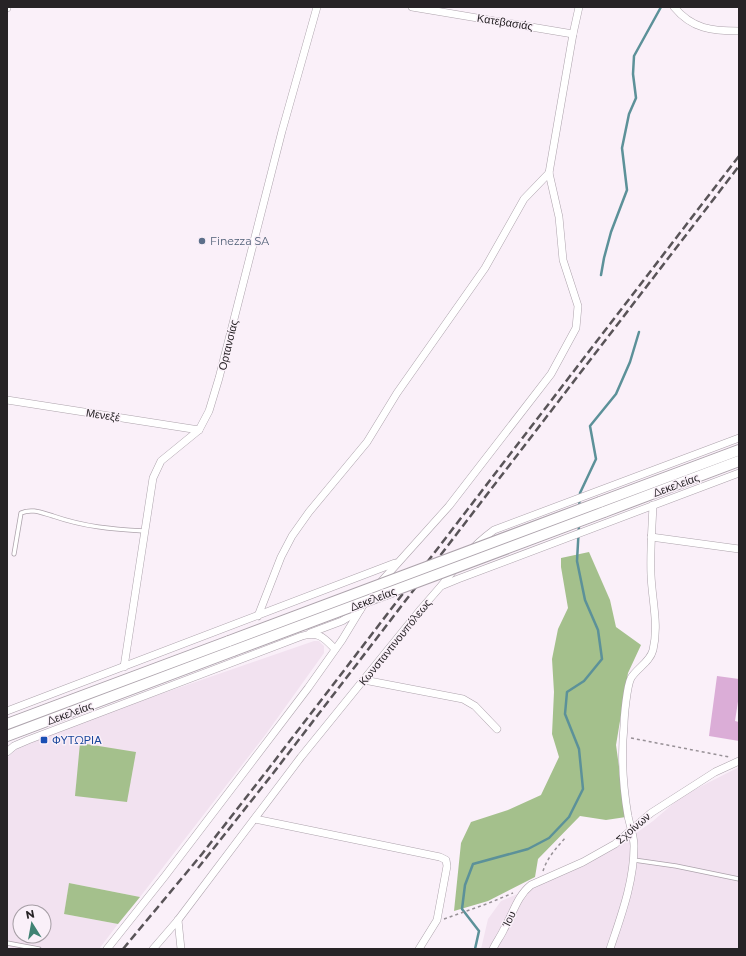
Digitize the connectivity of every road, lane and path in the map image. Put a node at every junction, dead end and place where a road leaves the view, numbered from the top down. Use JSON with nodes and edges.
{"nodes":[{"id":1,"x":317,"y":7,"type":"edge"},
{"id":2,"x":412,"y":7,"type":"edge"},
{"id":3,"x":579,"y":7,"type":"edge"},
{"id":4,"x":674,"y":7,"type":"edge"},
{"id":5,"x":739,"y":30,"type":"edge"},
{"id":6,"x":573,"y":34,"type":"junction"},
{"id":7,"x":549,"y":173,"type":"junction"},
{"id":8,"x":7,"y":400,"type":"edge"},
{"id":9,"x":200,"y":430,"type":"junction"},
{"id":10,"x":739,"y":438,"type":"edge"},
{"id":11,"x":739,"y":450,"type":"edge"},
{"id":12,"x":739,"y":461,"type":"edge"},
{"id":13,"x":739,"y":473,"type":"edge"},
{"id":14,"x":653,"y":505,"type":"junction"},
{"id":15,"x":146,"y":531,"type":"junction"},
{"id":16,"x":651,"y":537,"type":"junction"},
{"id":17,"x":739,"y":549,"type":"edge"},
{"id":18,"x":14,"y":554,"type":"dead end"},
{"id":19,"x":466,"y":554,"type":"junction"},
{"id":20,"x":397,"y":562,"type":"junction"},
{"id":21,"x":484,"y":569,"type":"junction"},
{"id":22,"x":441,"y":586,"type":"junction"},
{"id":23,"x":361,"y":609,"type":"junction"},
{"id":24,"x":258,"y":616,"type":"junction"},
{"id":25,"x":310,"y":634,"type":"junction"},
{"id":26,"x":335,"y":649,"type":"junction"},
{"id":27,"x":124,"y":667,"type":"junction"},
{"id":28,"x":364,"y":680,"type":"junction"},
{"id":29,"x":7,"y":711,"type":"edge"},
{"id":30,"x":7,"y":724,"type":"edge"},
{"id":31,"x":497,"y":729,"type":"dead end"},
{"id":32,"x":7,"y":736,"type":"edge"},
{"id":33,"x":623,"y":736,"type":"junction"},
{"id":34,"x":7,"y":752,"type":"edge"},
{"id":35,"x":736,"y":759,"type":"edge"},
{"id":36,"x":255,"y":820,"type":"junction"},
{"id":37,"x":632,"y":830,"type":"junction"},
{"id":38,"x":566,"y":837,"type":"dead end"},
{"id":39,"x":634,"y":860,"type":"junction"},
{"id":40,"x":739,"y":879,"type":"edge"},
{"id":41,"x":541,"y":881,"type":"junction"},
{"id":42,"x":525,"y":890,"type":"junction"},
{"id":43,"x":451,"y":917,"type":"dead end"},
{"id":44,"x":178,"y":920,"type":"junction"},
{"id":45,"x":7,"y":943,"type":"edge"},
{"id":46,"x":39,"y":949,"type":"edge"},
{"id":47,"x":107,"y":949,"type":"edge"},
{"id":48,"x":153,"y":949,"type":"edge"},
{"id":49,"x":181,"y":949,"type":"edge"},
{"id":50,"x":419,"y":949,"type":"edge"},
{"id":51,"x":493,"y":949,"type":"edge"},
{"id":52,"x":610,"y":949,"type":"edge"}],
"edges":[{"from":1,"to":9,"type":"street","name":"Ορτανσίας"},
{"from":2,"to":6,"type":"street","name":"Κατεβασιάς"},
{"from":3,"to":6,"type":"street"},
{"from":4,"to":5,"type":"street"},
{"from":6,"to":7,"type":"street"},
{"from":7,"to":20,"type":"street"},
{"from":7,"to":24,"type":"street"},
{"from":8,"to":9,"type":"street","name":"Μενεξέ"},
{"from":9,"to":15,"type":"street","name":"Ορτανσίας"},
{"from":10,"to":19,"type":"street"},
{"from":11,"to":30,"type":"main road","name":"Δεκελείας","bridge":true},
{"from":12,"to":32,"type":"main road","name":"Δεκελείας","bridge":true},
{"from":13,"to":14,"type":"street","name":"Κωνσταντινουπόλεως"},
{"from":14,"to":16,"type":"street"},
{"from":14,"to":21,"type":"street","name":"Κωνσταντινουπόλεως"},
{"from":15,"to":18,"type":"lane"},
{"from":15,"to":27,"type":"street","name":"Ορτανσίας"},
{"from":16,"to":17,"type":"street"},
{"from":16,"to":33,"type":"street"},
{"from":19,"to":21,"type":"street"},
{"from":19,"to":22,"type":"street"},
{"from":20,"to":23,"type":"street"},
{"from":20,"to":24,"type":"street"},
{"from":21,"to":22,"type":"street","name":"Κωνσταντινουπόλεως"},
{"from":22,"to":28,"type":"street","name":"Κωνσταντινουπόλεως"},
{"from":23,"to":25,"type":"street"},
{"from":23,"to":26,"type":"street"},
{"from":24,"to":27,"type":"street"},
{"from":25,"to":26,"type":"street"},
{"from":25,"to":34,"type":"street"},
{"from":26,"to":47,"type":"street"},
{"from":27,"to":29,"type":"street"},
{"from":28,"to":31,"type":"street"},
{"from":28,"to":36,"type":"street","name":"Κωνσταντινουπόλεως"},
{"from":33,"to":35,"type":"path"},
{"from":33,"to":37,"type":"street"},
{"from":35,"to":37,"type":"street","name":"Σχοίνων"},
{"from":36,"to":44,"type":"street","name":"Κωνσταντινουπόλεως"},
{"from":36,"to":50,"type":"street"},
{"from":37,"to":39,"type":"street"},
{"from":37,"to":41,"type":"street","name":"Σχοίνων"},
{"from":38,"to":41,"type":"path"},
{"from":39,"to":40,"type":"lane"},
{"from":39,"to":52,"type":"street"},
{"from":41,"to":42,"type":"street","name":"Σχοίνων"},
{"from":42,"to":43,"type":"path"},
{"from":42,"to":51,"type":"street","name":"Ίου"},
{"from":44,"to":48,"type":"street","name":"Κωνσταντινουπόλεως"},
{"from":44,"to":49,"type":"street"},
{"from":45,"to":46,"type":"lane"}]}
